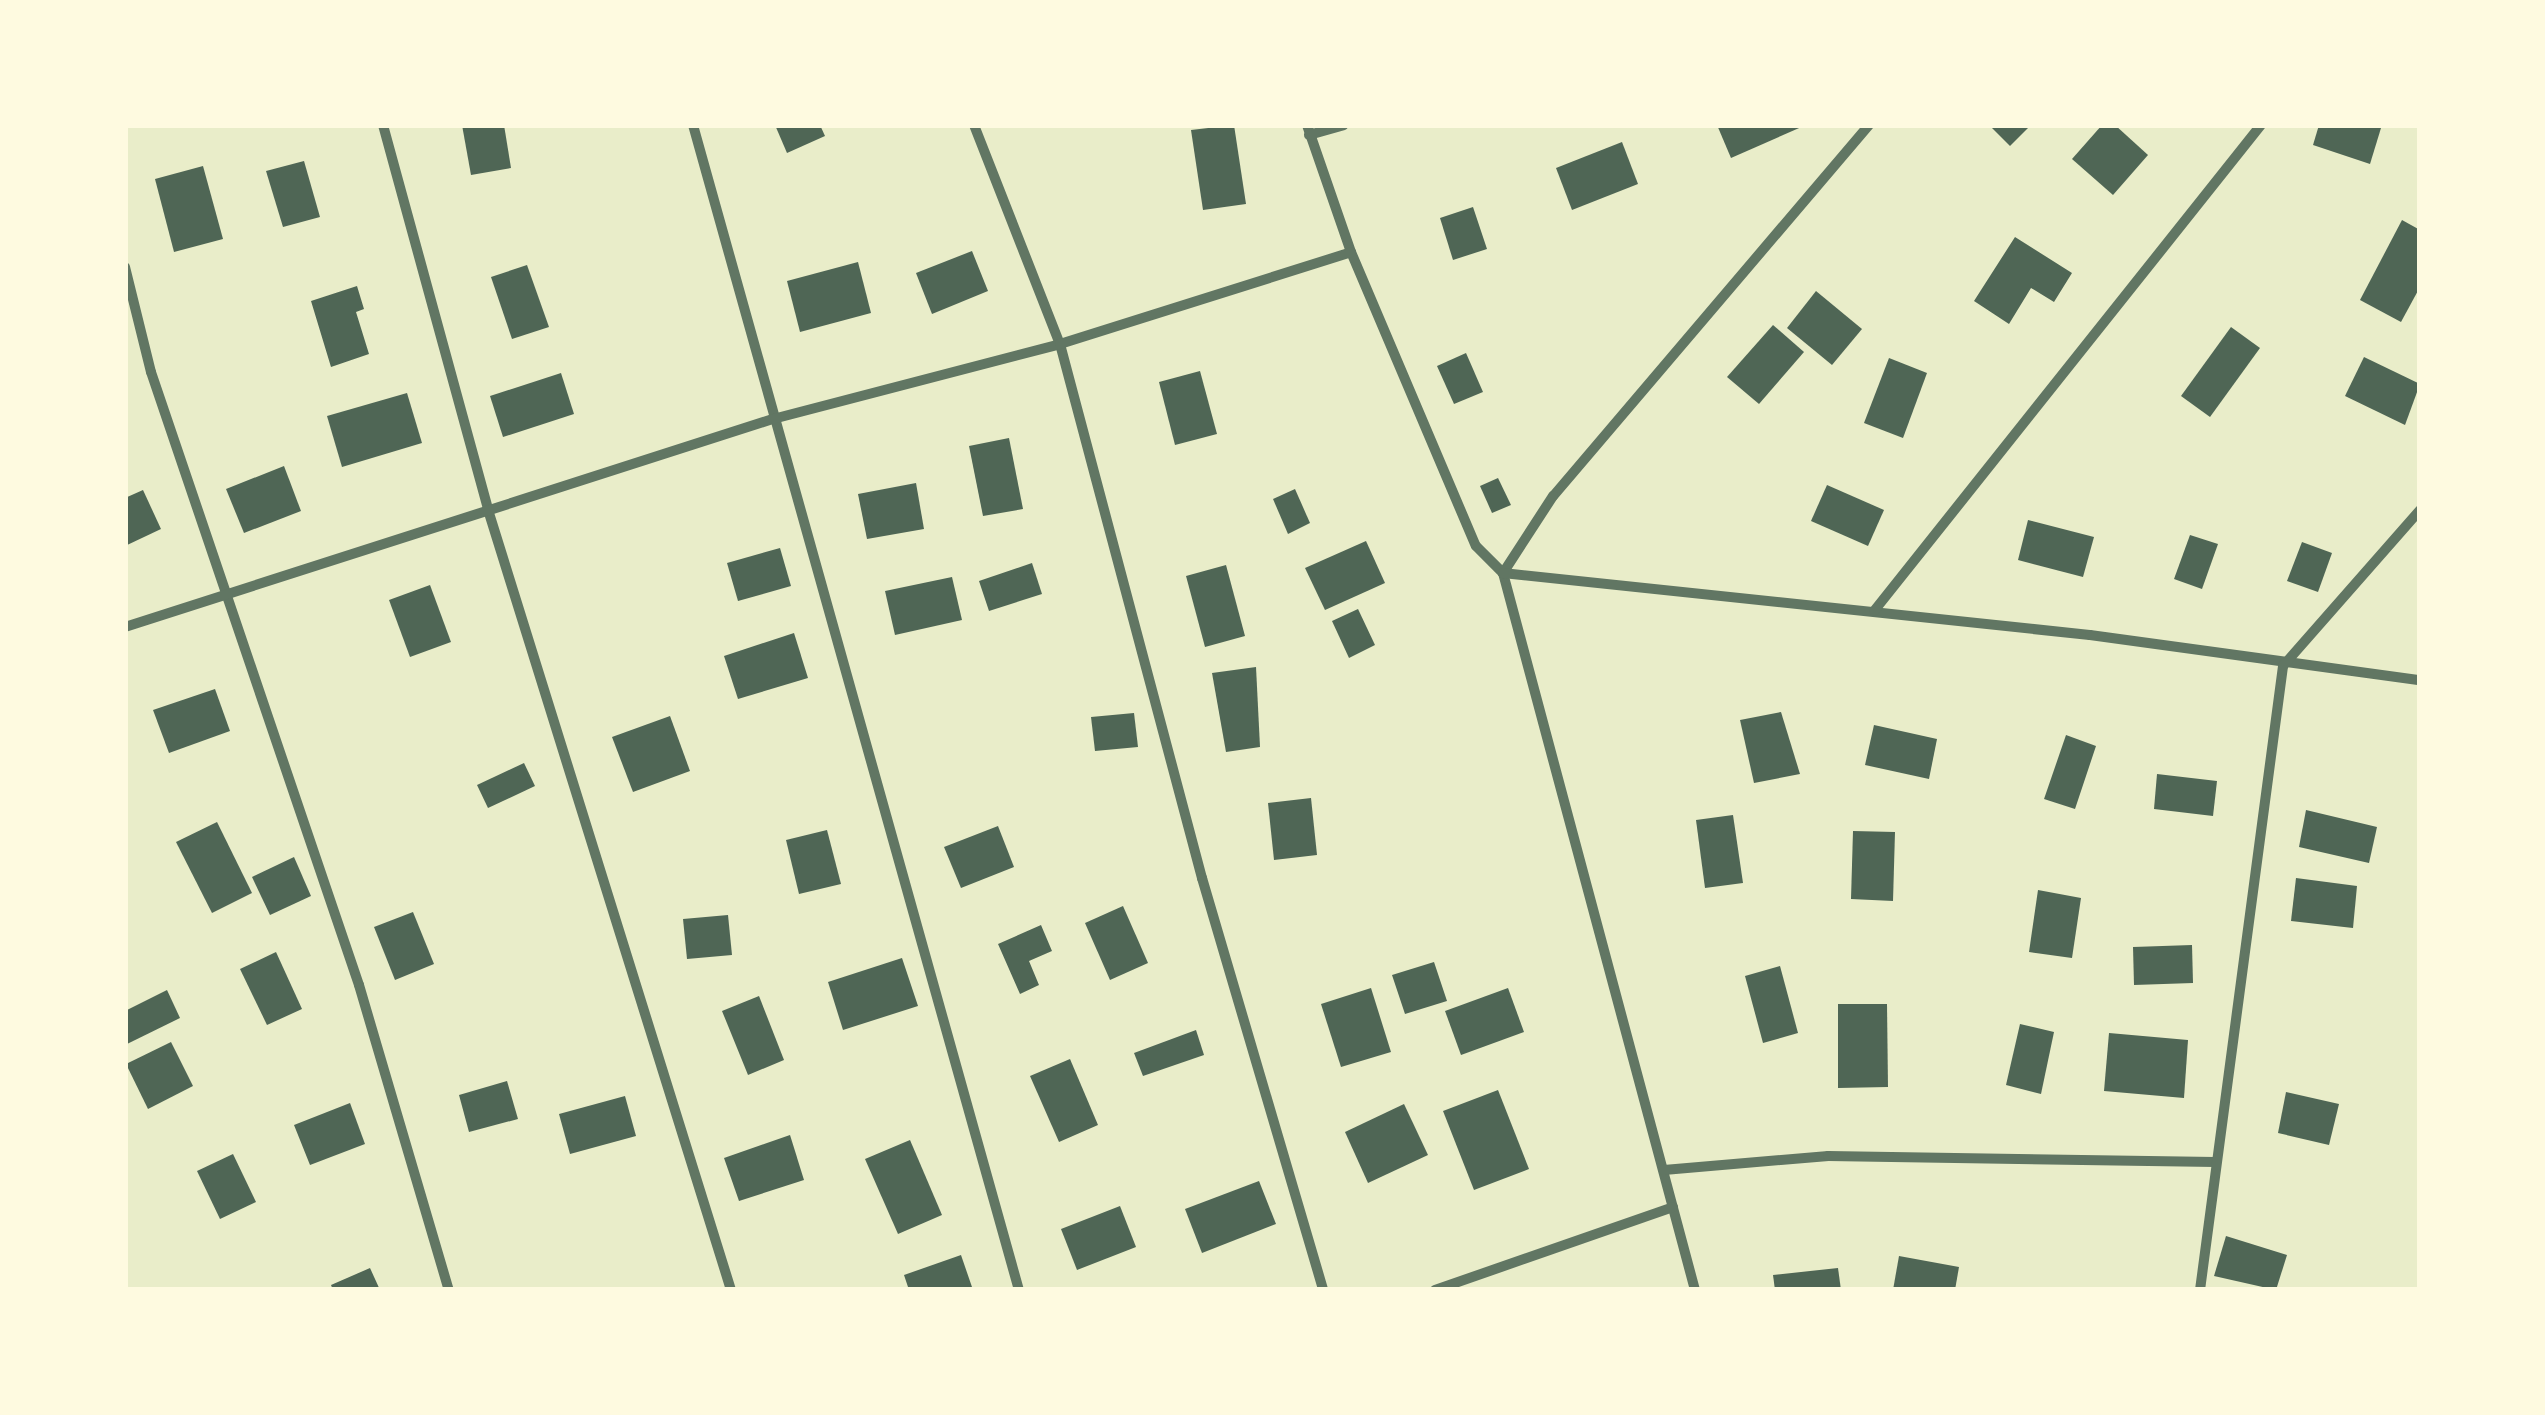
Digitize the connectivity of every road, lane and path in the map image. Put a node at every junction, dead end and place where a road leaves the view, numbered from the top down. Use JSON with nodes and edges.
{"nodes":[{"id":1,"x":383,"y":125,"type":"edge"},
{"id":2,"x":694,"y":125,"type":"edge"},
{"id":3,"x":974,"y":125,"type":"edge"},
{"id":4,"x":1344,"y":125,"type":"edge"},
{"id":5,"x":1870,"y":125,"type":"edge"},
{"id":6,"x":2261,"y":125,"type":"edge"},
{"id":7,"x":1308,"y":130,"type":"edge"},
{"id":8,"x":1351,"y":252,"type":"junction"},
{"id":9,"x":125,"y":266,"type":"edge"},
{"id":10,"x":1060,"y":344,"type":"junction"},
{"id":11,"x":773,"y":419,"type":"junction"},
{"id":12,"x":2420,"y":510,"type":"edge"},
{"id":13,"x":488,"y":513,"type":"junction"},
{"id":14,"x":1503,"y":573,"type":"junction"},
{"id":15,"x":226,"y":595,"type":"junction"},
{"id":16,"x":1874,"y":611,"type":"junction"},
{"id":17,"x":125,"y":628,"type":"edge"},
{"id":18,"x":2284,"y":666,"type":"junction"},
{"id":19,"x":2420,"y":680,"type":"edge"},
{"id":20,"x":2215,"y":1162,"type":"junction"},
{"id":21,"x":1664,"y":1170,"type":"junction"},
{"id":22,"x":1674,"y":1207,"type":"junction"},
{"id":23,"x":448,"y":1290,"type":"edge"},
{"id":24,"x":731,"y":1290,"type":"edge"},
{"id":25,"x":1020,"y":1290,"type":"edge"},
{"id":26,"x":1323,"y":1290,"type":"edge"},
{"id":27,"x":1435,"y":1290,"type":"edge"},
{"id":28,"x":1695,"y":1290,"type":"edge"},
{"id":29,"x":2200,"y":1290,"type":"edge"}],
"edges":[{"from":1,"to":13,"type":"street"},
{"from":2,"to":11,"type":"street"},
{"from":3,"to":10,"type":"street"},
{"from":4,"to":7,"type":"street"},
{"from":5,"to":14,"type":"street"},
{"from":6,"to":16,"type":"street"},
{"from":7,"to":8,"type":"street"},
{"from":8,"to":10,"type":"street"},
{"from":8,"to":14,"type":"street"},
{"from":9,"to":15,"type":"street"},
{"from":10,"to":11,"type":"street"},
{"from":10,"to":26,"type":"street"},
{"from":11,"to":13,"type":"street"},
{"from":11,"to":25,"type":"street"},
{"from":12,"to":18,"type":"street"},
{"from":13,"to":15,"type":"street"},
{"from":13,"to":24,"type":"street"},
{"from":14,"to":16,"type":"street"},
{"from":14,"to":21,"type":"street"},
{"from":15,"to":17,"type":"street"},
{"from":15,"to":23,"type":"street"},
{"from":16,"to":18,"type":"street"},
{"from":18,"to":19,"type":"street"},
{"from":18,"to":20,"type":"street"},
{"from":20,"to":21,"type":"street"},
{"from":20,"to":29,"type":"street"},
{"from":21,"to":22,"type":"street"},
{"from":22,"to":27,"type":"street"},
{"from":22,"to":28,"type":"street"}]}
